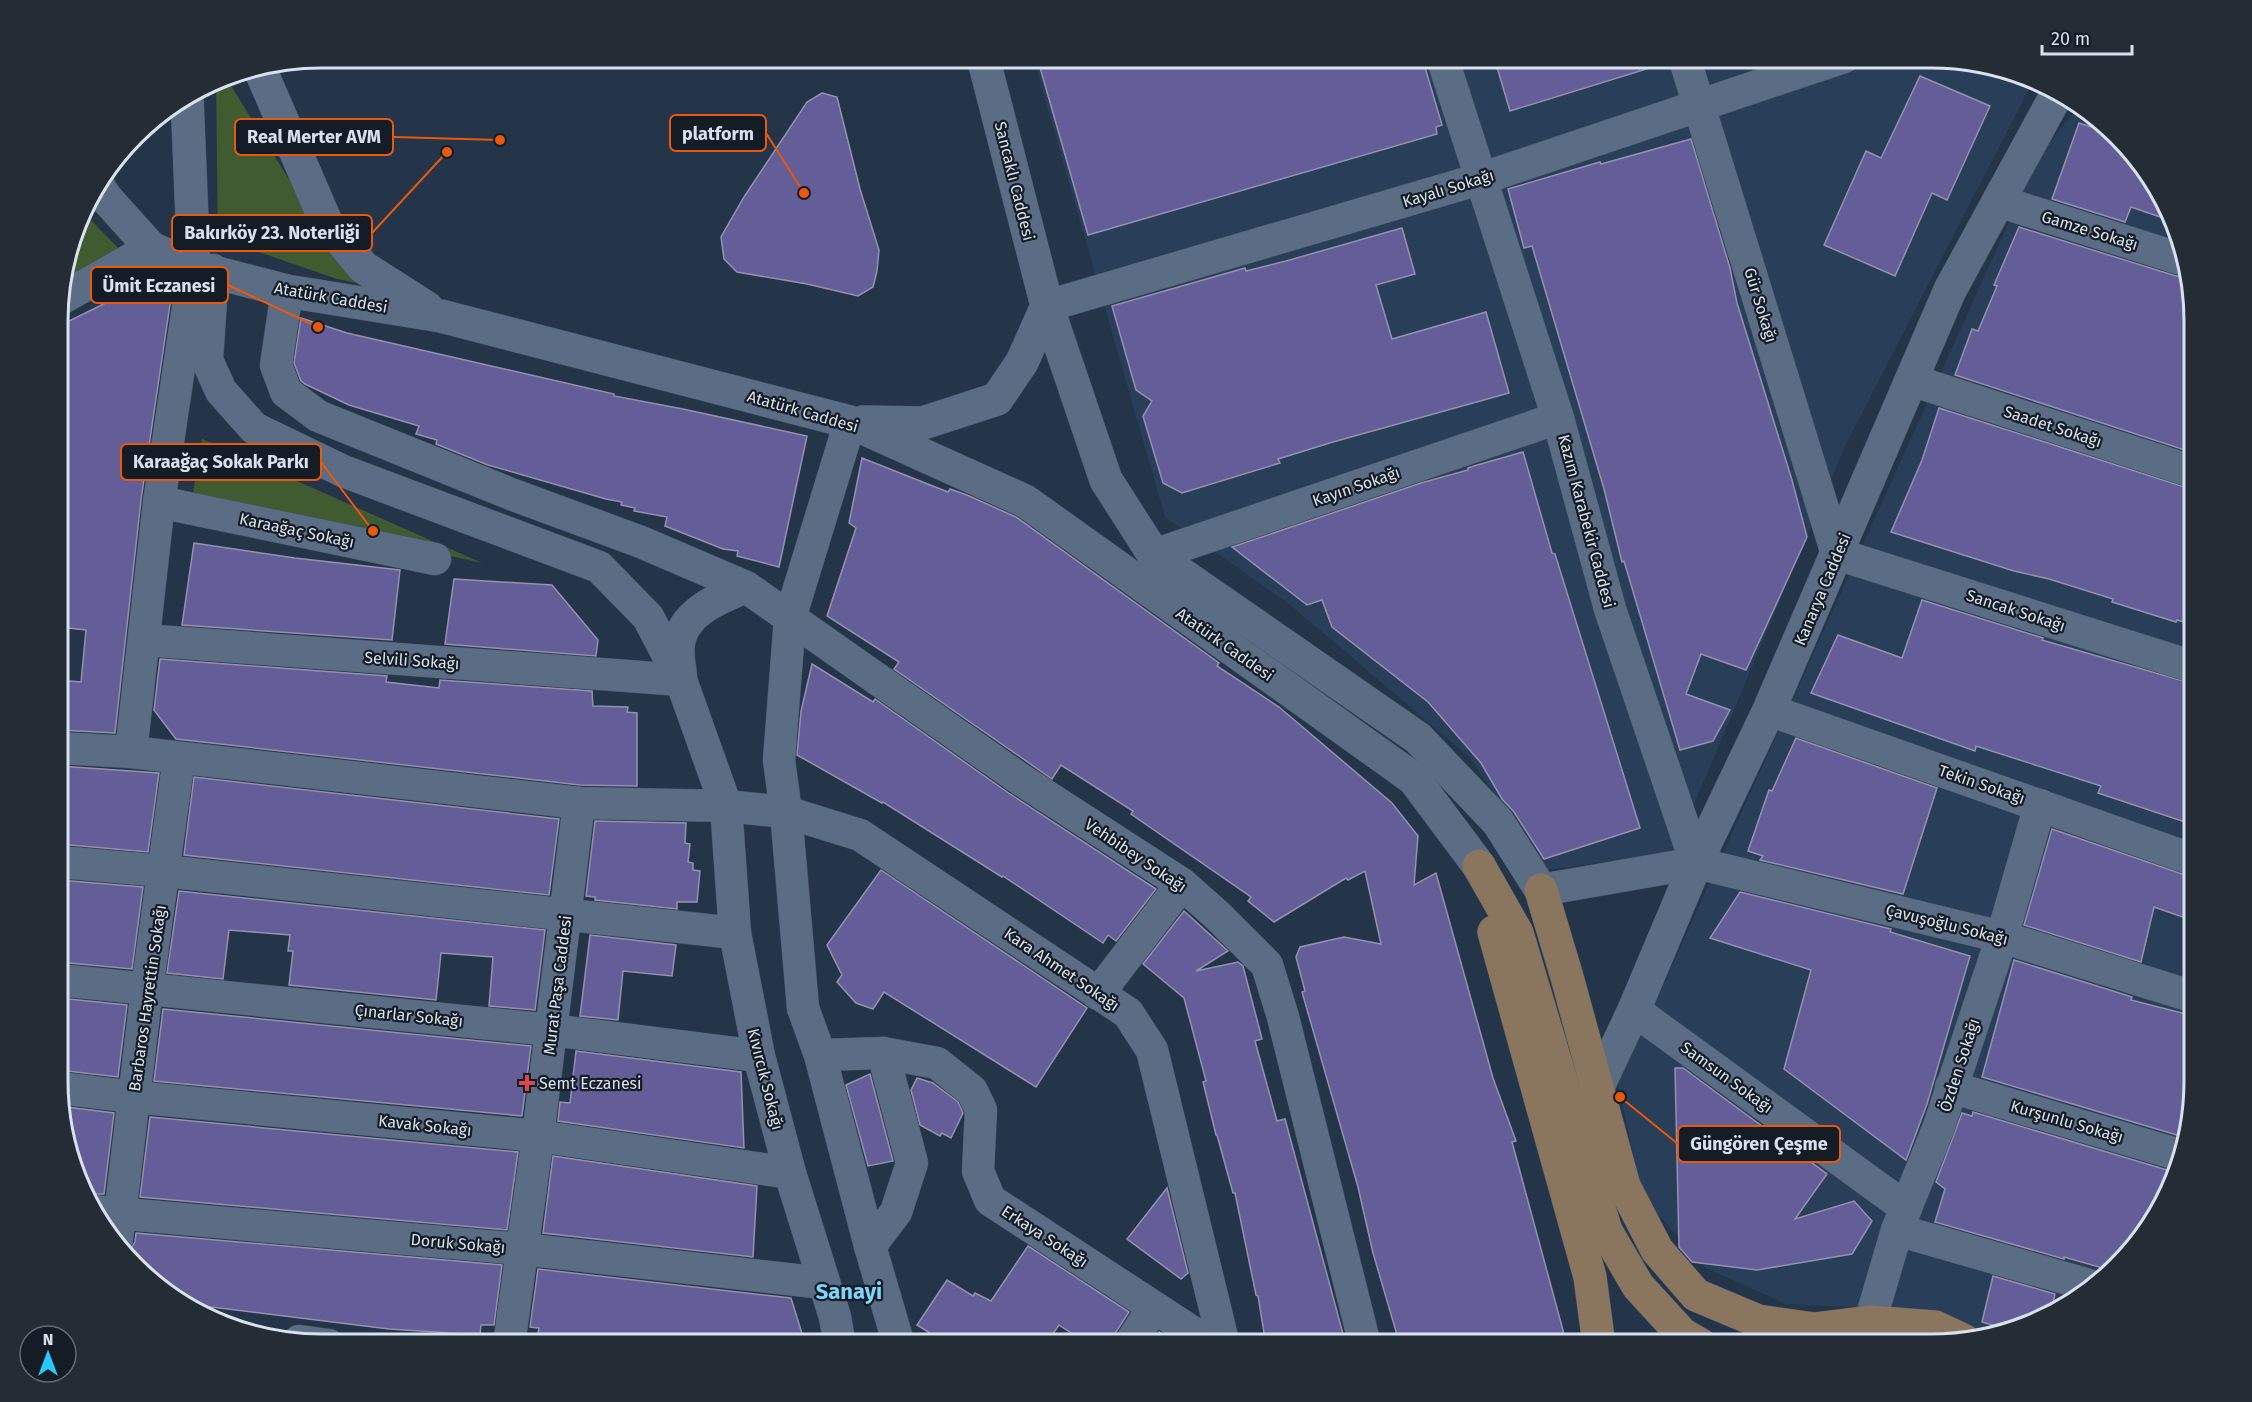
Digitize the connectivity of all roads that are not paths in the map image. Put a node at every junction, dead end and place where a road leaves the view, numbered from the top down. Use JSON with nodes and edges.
{"nodes":[{"id":1,"x":986,"y":68,"type":"edge"},
{"id":2,"x":1445,"y":68,"type":"edge"},
{"id":3,"x":1687,"y":68,"type":"edge"},
{"id":4,"x":1811,"y":68,"type":"edge"},
{"id":5,"x":262,"y":74,"type":"edge"},
{"id":6,"x":2055,"y":100,"type":"edge"},
{"id":7,"x":188,"y":105,"type":"edge"},
{"id":8,"x":1699,"y":105,"type":"junction"},
{"id":9,"x":1480,"y":179,"type":"junction"},
{"id":10,"x":103,"y":191,"type":"edge"},
{"id":11,"x":1998,"y":201,"type":"junction"},
{"id":12,"x":151,"y":248,"type":"junction"},
{"id":13,"x":2177,"y":258,"type":"edge"},
{"id":14,"x":203,"y":268,"type":"junction"},
{"id":15,"x":287,"y":291,"type":"junction"},
{"id":16,"x":69,"y":294,"type":"edge"},
{"id":17,"x":1047,"y":306,"type":"junction"},
{"id":18,"x":441,"y":316,"type":"junction"},
{"id":19,"x":1911,"y":380,"type":"junction"},
{"id":20,"x":1558,"y":418,"type":"junction"},
{"id":21,"x":850,"y":422,"type":"junction"},
{"id":22,"x":2184,"y":469,"type":"edge"},
{"id":23,"x":159,"y":501,"type":"junction"},
{"id":24,"x":1837,"y":554,"type":"junction"},
{"id":25,"x":1154,"y":555,"type":"junction"},
{"id":26,"x":435,"y":559,"type":"dead end"},
{"id":27,"x":746,"y":587,"type":"junction"},
{"id":28,"x":790,"y":618,"type":"junction"},
{"id":29,"x":144,"y":640,"type":"junction"},
{"id":30,"x":2184,"y":664,"type":"edge"},
{"id":31,"x":681,"y":680,"type":"junction"},
{"id":32,"x":1769,"y":710,"type":"junction"},
{"id":33,"x":68,"y":748,"type":"edge"},
{"id":34,"x":131,"y":752,"type":"junction"},
{"id":35,"x":179,"y":758,"type":"junction"},
{"id":36,"x":579,"y":803,"type":"junction"},
{"id":37,"x":2040,"y":805,"type":"junction"},
{"id":38,"x":726,"y":806,"type":"junction"},
{"id":39,"x":786,"y":812,"type":"junction"},
{"id":40,"x":2184,"y":856,"type":"edge"},
{"id":41,"x":68,"y":863,"type":"edge"},
{"id":42,"x":1696,"y":863,"type":"junction"},
{"id":43,"x":1479,"y":866,"type":"junction"},
{"id":44,"x":164,"y":871,"type":"junction"},
{"id":45,"x":1182,"y":884,"type":"junction"},
{"id":46,"x":1541,"y":890,"type":"junction"},
{"id":47,"x":567,"y":916,"type":"junction"},
{"id":48,"x":735,"y":933,"type":"junction"},
{"id":49,"x":2002,"y":937,"type":"junction"},
{"id":50,"x":68,"y":981,"type":"edge"},
{"id":51,"x":147,"y":989,"type":"junction"},
{"id":52,"x":1098,"y":993,"type":"junction"},
{"id":53,"x":2184,"y":994,"type":"edge"},
{"id":54,"x":1634,"y":1010,"type":"junction"},
{"id":55,"x":551,"y":1030,"type":"junction"},
{"id":56,"x":884,"y":1053,"type":"junction"},
{"id":57,"x":820,"y":1055,"type":"junction"},
{"id":58,"x":759,"y":1056,"type":"junction"},
{"id":59,"x":1951,"y":1087,"type":"junction"},
{"id":60,"x":68,"y":1089,"type":"edge"},
{"id":61,"x":1596,"y":1091,"type":"junction"},
{"id":62,"x":134,"y":1097,"type":"junction"},
{"id":63,"x":538,"y":1136,"type":"junction"},
{"id":64,"x":2174,"y":1153,"type":"edge"},
{"id":65,"x":790,"y":1173,"type":"junction"},
{"id":66,"x":1902,"y":1219,"type":"junction"},
{"id":67,"x":109,"y":1221,"type":"edge"},
{"id":68,"x":870,"y":1245,"type":"junction"},
{"id":69,"x":522,"y":1249,"type":"junction"},
{"id":70,"x":823,"y":1283,"type":"junction"},
{"id":71,"x":2084,"y":1283,"type":"edge"},
{"id":72,"x":1154,"y":1307,"type":"junction"},
{"id":73,"x":1870,"y":1322,"type":"junction"},
{"id":74,"x":1814,"y":1329,"type":"junction"},
{"id":75,"x":510,"y":1334,"type":"edge"},
{"id":76,"x":838,"y":1334,"type":"edge"},
{"id":77,"x":895,"y":1334,"type":"edge"},
{"id":78,"x":1136,"y":1334,"type":"edge"},
{"id":79,"x":1195,"y":1334,"type":"edge"},
{"id":80,"x":1221,"y":1334,"type":"edge"},
{"id":81,"x":1362,"y":1334,"type":"edge"},
{"id":82,"x":1598,"y":1334,"type":"edge"},
{"id":83,"x":1682,"y":1334,"type":"edge"},
{"id":84,"x":1804,"y":1334,"type":"edge"},
{"id":85,"x":1950,"y":1334,"type":"edge"}],
"edges":[{"from":1,"to":17,"type":"main road","name":"Sancaklı Caddesi"},
{"from":2,"to":9,"type":"street","name":"Kazım Karabekir Caddesi"},
{"from":3,"to":8,"type":"street","name":"Gür Sokağı"},
{"from":4,"to":8,"type":"street","name":"Kayalı Sokağı"},
{"from":5,"to":18,"type":"main road"},
{"from":6,"to":11,"type":"main road","name":"Kanarya Caddesi"},
{"from":7,"to":14,"type":"main road"},
{"from":8,"to":9,"type":"street","name":"Kayalı Sokağı"},
{"from":8,"to":24,"type":"street","name":"Gür Sokağı"},
{"from":9,"to":17,"type":"street","name":"Kayalı Sokağı"},
{"from":9,"to":20,"type":"street","name":"Kazım Karabekir Caddesi"},
{"from":10,"to":12,"type":"main road","name":"Atatürk Caddesi"},
{"from":11,"to":13,"type":"street","name":"Gamze Sokağı"},
{"from":11,"to":19,"type":"main road","name":"Kanarya Caddesi"},
{"from":12,"to":14,"type":"main road","name":"Atatürk Caddesi"},
{"from":12,"to":16,"type":"street"},
{"from":14,"to":15,"type":"main road","name":"Atatürk Caddesi"},
{"from":14,"to":23,"type":"street"},
{"from":14,"to":31,"type":"street"},
{"from":15,"to":18,"type":"main road","name":"Atatürk Caddesi"},
{"from":15,"to":27,"type":"street","name":"Vehbibey Sokağı"},
{"from":17,"to":21,"type":"main road"},
{"from":17,"to":25,"type":"main road","name":"Sancaklı Caddesi"},
{"from":18,"to":21,"type":"main road","name":"Atatürk Caddesi"},
{"from":19,"to":22,"type":"street","name":"Saadet Sokağı"},
{"from":19,"to":24,"type":"main road","name":"Kanarya Caddesi"},
{"from":20,"to":25,"type":"street","name":"Kayın Sokağı"},
{"from":20,"to":42,"type":"street","name":"Kazım Karabekir Caddesi"},
{"from":21,"to":28,"type":"street"},
{"from":21,"to":43,"type":"main road","name":"Atatürk Caddesi"},
{"from":23,"to":26,"type":"street","name":"Karaağaç Sokağı"},
{"from":23,"to":29,"type":"street"},
{"from":24,"to":30,"type":"street","name":"Sancak Sokağı"},
{"from":24,"to":32,"type":"main road","name":"Kanarya Caddesi"},
{"from":25,"to":46,"type":"main road","name":"Atatürk Caddesi"},
{"from":27,"to":28,"type":"street","name":"Vehbibey Sokağı"},
{"from":27,"to":31,"type":"street"},
{"from":28,"to":39,"type":"street"},
{"from":28,"to":45,"type":"street","name":"Vehbibey Sokağı"},
{"from":29,"to":31,"type":"street","name":"Selvili Sokağı"},
{"from":29,"to":34,"type":"street"},
{"from":31,"to":38,"type":"street","name":"Kıvırcık Sokağı"},
{"from":32,"to":37,"type":"street","name":"Tekin Sokağı"},
{"from":32,"to":42,"type":"main road","name":"Kanarya Caddesi"},
{"from":33,"to":34,"type":"street","name":"Kara Ahmet Sokağı"},
{"from":34,"to":35,"type":"street","name":"Kara Ahmet Sokağı"},
{"from":35,"to":36,"type":"street","name":"Kara Ahmet Sokağı"},
{"from":35,"to":44,"type":"street","name":"Barbaros Hayrettin Sokağı"},
{"from":36,"to":38,"type":"street","name":"Kara Ahmet Sokağı"},
{"from":36,"to":47,"type":"street","name":"Murat Paşa Caddesi"},
{"from":37,"to":40,"type":"street","name":"Tekin Sokağı"},
{"from":37,"to":49,"type":"street","name":"Özden Sokağı"},
{"from":38,"to":39,"type":"street","name":"Kara Ahmet Sokağı"},
{"from":38,"to":48,"type":"street","name":"Kıvırcık Sokağı"},
{"from":39,"to":52,"type":"street","name":"Kara Ahmet Sokağı"},
{"from":39,"to":57,"type":"street"},
{"from":41,"to":44,"type":"street"},
{"from":42,"to":46,"type":"street"},
{"from":42,"to":49,"type":"street","name":"Çavuşoğlu Sokağı"},
{"from":42,"to":54,"type":"main road","name":"Kanarya Caddesi"},
{"from":43,"to":82,"type":"main road"},
{"from":43,"to":83,"type":"main road"},
{"from":44,"to":47,"type":"street"},
{"from":44,"to":51,"type":"street","name":"Barbaros Hayrettin Sokağı"},
{"from":45,"to":52,"type":"street"},
{"from":45,"to":81,"type":"street","name":"Vehbibey Sokağı"},
{"from":46,"to":61,"type":"main road"},
{"from":47,"to":48,"type":"street"},
{"from":47,"to":55,"type":"street","name":"Murat Paşa Caddesi"},
{"from":48,"to":58,"type":"street","name":"Kıvırcık Sokağı"},
{"from":49,"to":53,"type":"street","name":"Çavuşoğlu Sokağı"},
{"from":49,"to":59,"type":"street","name":"Özden Sokağı"},
{"from":50,"to":51,"type":"street","name":"Çınarlar Sokağı"},
{"from":51,"to":55,"type":"street","name":"Çınarlar Sokağı"},
{"from":51,"to":62,"type":"street","name":"Barbaros Hayrettin Sokağı"},
{"from":52,"to":80,"type":"street","name":"Kara Ahmet Sokağı"},
{"from":54,"to":61,"type":"main road","name":"Kanarya Caddesi"},
{"from":54,"to":66,"type":"street","name":"Samsun Sokağı"},
{"from":55,"to":58,"type":"street","name":"Çınarlar Sokağı"},
{"from":55,"to":63,"type":"street","name":"Murat Paşa Caddesi"},
{"from":56,"to":57,"type":"street","name":"Erkaya Sokağı"},
{"from":56,"to":68,"type":"street"},
{"from":56,"to":72,"type":"street","name":"Erkaya Sokağı"},
{"from":57,"to":68,"type":"street"},
{"from":58,"to":65,"type":"street","name":"Kıvırcık Sokağı"},
{"from":59,"to":64,"type":"street","name":"Kurşunlu Sokağı"},
{"from":59,"to":66,"type":"street","name":"Özden Sokağı"},
{"from":60,"to":62,"type":"street","name":"Kavak Sokağı"},
{"from":61,"to":74,"type":"main road"},
{"from":62,"to":63,"type":"street","name":"Kavak Sokağı"},
{"from":62,"to":67,"type":"street","name":"Barbaros Hayrettin Sokağı"},
{"from":63,"to":65,"type":"street","name":"Kavak Sokağı"},
{"from":63,"to":69,"type":"street","name":"Murat Paşa Caddesi"},
{"from":65,"to":70,"type":"street","name":"Kıvırcık Sokağı"},
{"from":66,"to":71,"type":"street","name":"Samsun Sokağı"},
{"from":66,"to":73,"type":"street","name":"Özden Sokağı"},
{"from":67,"to":69,"type":"street","name":"Doruk Sokağı"},
{"from":68,"to":77,"type":"street"},
{"from":69,"to":70,"type":"street","name":"Doruk Sokağı"},
{"from":69,"to":75,"type":"street","name":"Murat Paşa Caddesi"},
{"from":70,"to":76,"type":"street","name":"Kıvırcık Sokağı"},
{"from":72,"to":78,"type":"street"},
{"from":72,"to":79,"type":"street","name":"Erkaya Sokağı"},
{"from":73,"to":74,"type":"main road"},
{"from":73,"to":85,"type":"main road"},
{"from":74,"to":84,"type":"main road"}]}
